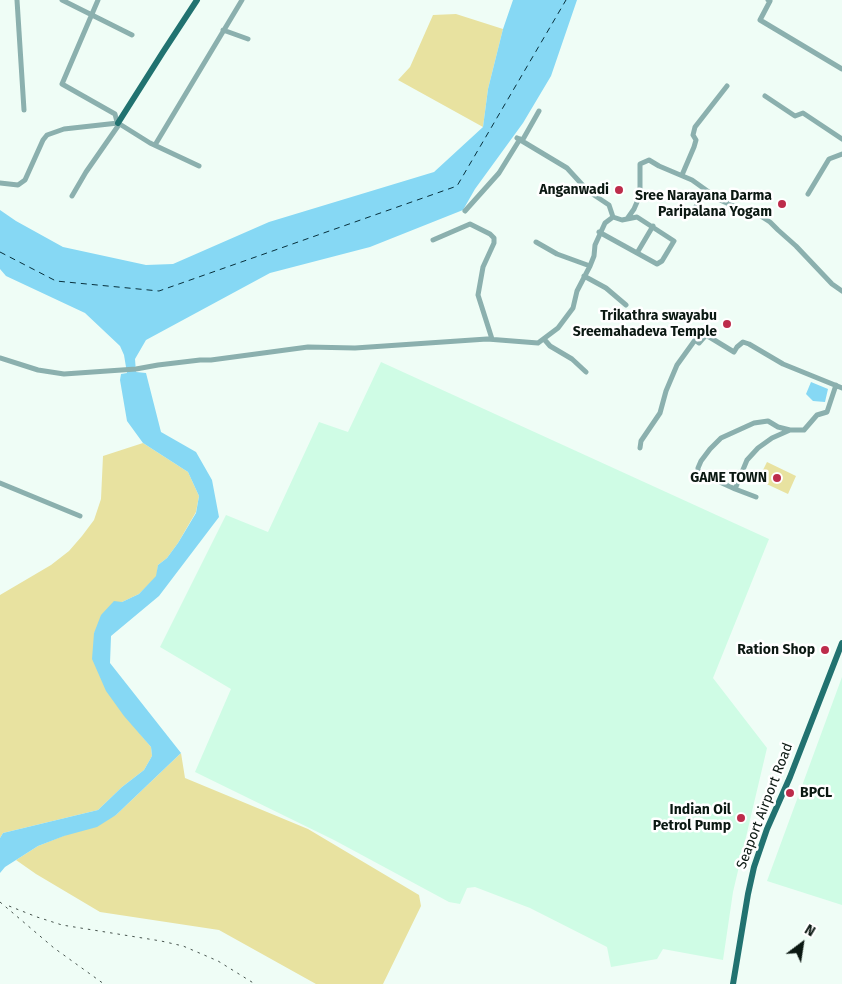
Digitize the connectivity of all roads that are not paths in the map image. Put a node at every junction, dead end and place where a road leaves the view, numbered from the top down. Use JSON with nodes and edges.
{"nodes":[{"id":1,"x":17,"y":0,"type":"edge"},
{"id":2,"x":62,"y":0,"type":"edge"},
{"id":3,"x":98,"y":0,"type":"edge"},
{"id":4,"x":198,"y":0,"type":"edge"},
{"id":5,"x":242,"y":0,"type":"edge"},
{"id":6,"x":768,"y":0,"type":"edge"},
{"id":7,"x":92,"y":16,"type":"junction"},
{"id":8,"x":223,"y":30,"type":"junction"},
{"id":9,"x":132,"y":35,"type":"dead end"},
{"id":10,"x":248,"y":39,"type":"dead end"},
{"id":11,"x":842,"y":69,"type":"edge"},
{"id":12,"x":727,"y":86,"type":"dead end"},
{"id":13,"x":765,"y":96,"type":"dead end"},
{"id":14,"x":24,"y":110,"type":"dead end"},
{"id":15,"x":539,"y":111,"type":"dead end"},
{"id":16,"x":118,"y":124,"type":"junction"},
{"id":17,"x":520,"y":139,"type":"junction"},
{"id":18,"x":842,"y":139,"type":"edge"},
{"id":19,"x":155,"y":145,"type":"junction"},
{"id":20,"x":842,"y":154,"type":"edge"},
{"id":21,"x":199,"y":166,"type":"dead end"},
{"id":22,"x":682,"y":175,"type":"junction"},
{"id":23,"x":0,"y":183,"type":"edge"},
{"id":24,"x":708,"y":192,"type":"junction"},
{"id":25,"x":808,"y":194,"type":"dead end"},
{"id":26,"x":72,"y":196,"type":"dead end"},
{"id":27,"x":465,"y":211,"type":"dead end"},
{"id":28,"x":689,"y":215,"type":"dead end"},
{"id":29,"x":613,"y":217,"type":"junction"},
{"id":30,"x":627,"y":218,"type":"junction"},
{"id":31,"x":653,"y":226,"type":"junction"},
{"id":32,"x":599,"y":232,"type":"junction"},
{"id":33,"x":433,"y":240,"type":"dead end"},
{"id":34,"x":536,"y":242,"type":"dead end"},
{"id":35,"x":637,"y":254,"type":"junction"},
{"id":36,"x":590,"y":266,"type":"junction"},
{"id":37,"x":584,"y":276,"type":"junction"},
{"id":38,"x":842,"y":291,"type":"edge"},
{"id":39,"x":626,"y":305,"type":"dead end"},
{"id":40,"x":544,"y":338,"type":"junction"},
{"id":41,"x":492,"y":339,"type":"junction"},
{"id":42,"x":0,"y":358,"type":"edge"},
{"id":43,"x":586,"y":372,"type":"dead end"},
{"id":44,"x":836,"y":385,"type":"junction"},
{"id":45,"x":842,"y":388,"type":"edge"},
{"id":46,"x":778,"y":427,"type":"junction"},
{"id":47,"x":790,"y":430,"type":"junction"},
{"id":48,"x":777,"y":436,"type":"junction"},
{"id":49,"x":640,"y":448,"type":"dead end"},
{"id":50,"x":0,"y":483,"type":"edge"},
{"id":51,"x":735,"y":489,"type":"junction"},
{"id":52,"x":756,"y":497,"type":"dead end"},
{"id":53,"x":80,"y":516,"type":"dead end"},
{"id":54,"x":842,"y":643,"type":"edge"},
{"id":55,"x":733,"y":984,"type":"edge"}],
"edges":[{"from":1,"to":14,"type":"street"},
{"from":2,"to":7,"type":"street"},
{"from":3,"to":7,"type":"street"},
{"from":4,"to":16,"type":"main road"},
{"from":5,"to":8,"type":"street"},
{"from":6,"to":11,"type":"street"},
{"from":7,"to":9,"type":"street"},
{"from":7,"to":16,"type":"street"},
{"from":8,"to":10,"type":"street"},
{"from":8,"to":19,"type":"street"},
{"from":12,"to":22,"type":"street"},
{"from":13,"to":18,"type":"street"},
{"from":15,"to":17,"type":"street"},
{"from":16,"to":19,"type":"street"},
{"from":16,"to":23,"type":"street"},
{"from":16,"to":26,"type":"street"},
{"from":17,"to":27,"type":"street"},
{"from":17,"to":29,"type":"street"},
{"from":19,"to":21,"type":"street"},
{"from":20,"to":25,"type":"street"},
{"from":22,"to":24,"type":"street"},
{"from":22,"to":30,"type":"street"},
{"from":24,"to":28,"type":"street"},
{"from":24,"to":38,"type":"street"},
{"from":29,"to":30,"type":"street"},
{"from":29,"to":32,"type":"street"},
{"from":30,"to":31,"type":"street"},
{"from":31,"to":35,"type":"street"},
{"from":31,"to":35,"type":"street"},
{"from":32,"to":35,"type":"street"},
{"from":32,"to":36,"type":"street"},
{"from":33,"to":41,"type":"street"},
{"from":34,"to":36,"type":"street"},
{"from":36,"to":37,"type":"street"},
{"from":37,"to":39,"type":"street"},
{"from":37,"to":40,"type":"street"},
{"from":40,"to":41,"type":"street"},
{"from":40,"to":43,"type":"street"},
{"from":41,"to":42,"type":"street"},
{"from":44,"to":45,"type":"street"},
{"from":44,"to":47,"type":"street"},
{"from":44,"to":49,"type":"street"},
{"from":46,"to":47,"type":"street"},
{"from":46,"to":48,"type":"street"},
{"from":46,"to":51,"type":"street"},
{"from":47,"to":48,"type":"street"},
{"from":48,"to":51,"type":"street"},
{"from":50,"to":53,"type":"street"},
{"from":51,"to":52,"type":"street"},
{"from":54,"to":55,"type":"main road","name":"Seaport Airport Road"}]}
